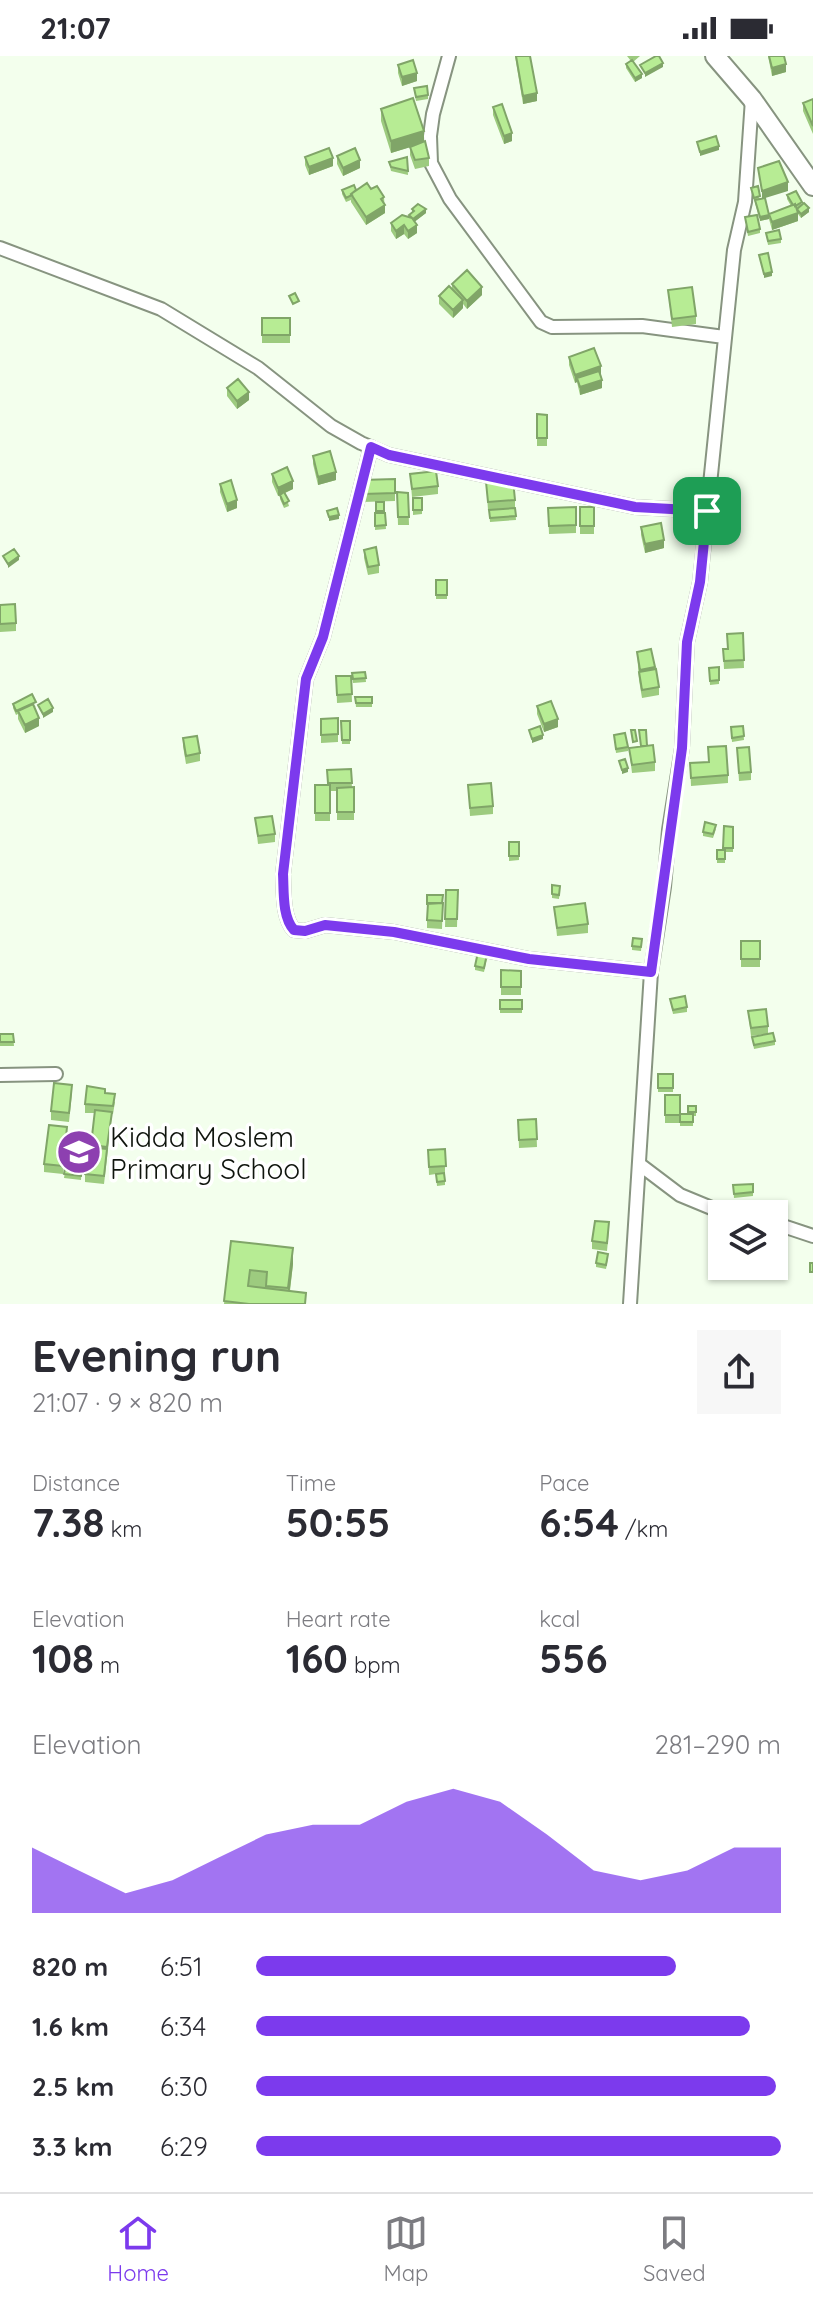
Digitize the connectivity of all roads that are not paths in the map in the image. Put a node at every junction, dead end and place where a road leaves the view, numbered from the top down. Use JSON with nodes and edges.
{"nodes":[{"id":1,"x":449,"y":56,"type":"edge"},
{"id":2,"x":715,"y":56,"type":"edge"},
{"id":3,"x":752,"y":99,"type":"junction"},
{"id":4,"x":813,"y":186,"type":"edge"},
{"id":5,"x":0,"y":248,"type":"edge"},
{"id":6,"x":724,"y":337,"type":"junction"},
{"id":7,"x":371,"y":447,"type":"junction"},
{"id":8,"x":707,"y":511,"type":"junction"},
{"id":9,"x":651,"y":972,"type":"junction"},
{"id":10,"x":56,"y":1074,"type":"dead end"},
{"id":11,"x":0,"y":1075,"type":"edge"},
{"id":12,"x":639,"y":1164,"type":"junction"},
{"id":13,"x":708,"y":1207,"type":"edge"},
{"id":14,"x":788,"y":1228,"type":"edge"},
{"id":15,"x":813,"y":1236,"type":"edge"},
{"id":16,"x":630,"y":1304,"type":"edge"}],
"edges":[{"from":1,"to":6,"type":"street"},
{"from":2,"to":3,"type":"street"},
{"from":3,"to":4,"type":"street"},
{"from":3,"to":6,"type":"street"},
{"from":5,"to":7,"type":"street"},
{"from":6,"to":8,"type":"street"},
{"from":7,"to":8,"type":"street"},
{"from":7,"to":9,"type":"street"},
{"from":8,"to":9,"type":"street"},
{"from":9,"to":12,"type":"street"},
{"from":10,"to":11,"type":"street"},
{"from":12,"to":13,"type":"street"},
{"from":12,"to":16,"type":"street"},
{"from":14,"to":15,"type":"street"}]}
